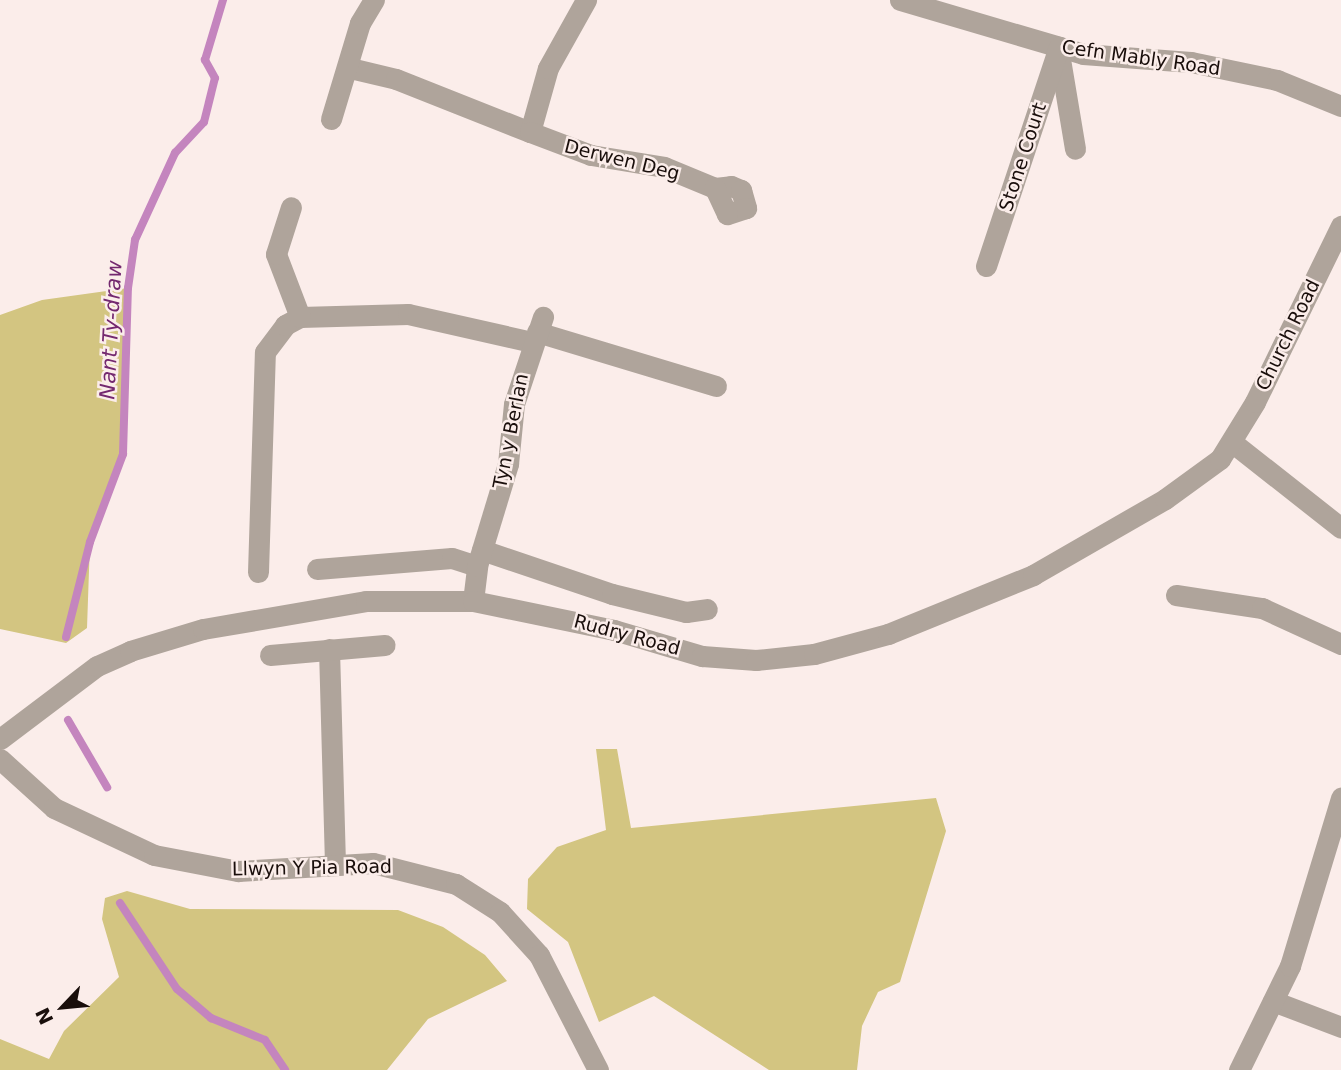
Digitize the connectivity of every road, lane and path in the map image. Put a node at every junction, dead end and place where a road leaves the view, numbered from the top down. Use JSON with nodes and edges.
{"nodes":[{"id":1,"x":374,"y":0,"type":"edge"},
{"id":2,"x":586,"y":0,"type":"edge"},
{"id":3,"x":900,"y":0,"type":"edge"},
{"id":4,"x":1059,"y":47,"type":"junction"},
{"id":5,"x":350,"y":68,"type":"junction"},
{"id":6,"x":1341,"y":106,"type":"edge"},
{"id":7,"x":331,"y":119,"type":"dead end"},
{"id":8,"x":530,"y":132,"type":"junction"},
{"id":9,"x":1075,"y":149,"type":"dead end"},
{"id":10,"x":715,"y":188,"type":"dead end"},
{"id":11,"x":291,"y":207,"type":"dead end"},
{"id":12,"x":1341,"y":226,"type":"edge"},
{"id":13,"x":986,"y":266,"type":"dead end"},
{"id":14,"x":300,"y":317,"type":"junction"},
{"id":15,"x":538,"y":330,"type":"junction"},
{"id":16,"x":716,"y":386,"type":"dead end"},
{"id":17,"x":1233,"y":443,"type":"junction"},
{"id":18,"x":1341,"y":528,"type":"edge"},
{"id":19,"x":479,"y":558,"type":"junction"},
{"id":20,"x":317,"y":569,"type":"dead end"},
{"id":21,"x":258,"y":572,"type":"dead end"},
{"id":22,"x":1176,"y":595,"type":"dead end"},
{"id":23,"x":473,"y":601,"type":"junction"},
{"id":24,"x":707,"y":609,"type":"dead end"},
{"id":25,"x":1341,"y":644,"type":"edge"},
{"id":26,"x":385,"y":645,"type":"dead end"},
{"id":27,"x":329,"y":649,"type":"junction"},
{"id":28,"x":270,"y":655,"type":"dead end"},
{"id":29,"x":0,"y":739,"type":"edge"},
{"id":30,"x":0,"y":759,"type":"edge"},
{"id":31,"x":1341,"y":798,"type":"edge"},
{"id":32,"x":335,"y":864,"type":"junction"},
{"id":33,"x":1273,"y":1001,"type":"junction"},
{"id":34,"x":1341,"y":1027,"type":"edge"},
{"id":35,"x":597,"y":1070,"type":"edge"},
{"id":36,"x":1239,"y":1070,"type":"edge"}],
"edges":[{"from":1,"to":5,"type":"street"},
{"from":2,"to":8,"type":"street"},
{"from":3,"to":4,"type":"street","name":"Cefn Mably Road"},
{"from":4,"to":6,"type":"street","name":"Cefn Mably Road"},
{"from":4,"to":9,"type":"street"},
{"from":4,"to":13,"type":"street","name":"Stone Court"},
{"from":5,"to":7,"type":"street"},
{"from":5,"to":8,"type":"street","name":"Derwen Deg"},
{"from":8,"to":10,"type":"street","name":"Derwen Deg"},
{"from":11,"to":14,"type":"street"},
{"from":12,"to":17,"type":"street","name":"Church Road"},
{"from":14,"to":15,"type":"street"},
{"from":14,"to":21,"type":"street"},
{"from":15,"to":16,"type":"street"},
{"from":15,"to":19,"type":"street","name":"Tyn y Berlan"},
{"from":17,"to":18,"type":"street"},
{"from":17,"to":23,"type":"street","name":"Rudry Road"},
{"from":19,"to":20,"type":"street"},
{"from":19,"to":23,"type":"street","name":"Tyn y Berlan"},
{"from":19,"to":24,"type":"street"},
{"from":22,"to":25,"type":"street"},
{"from":23,"to":29,"type":"street","name":"Rudry Road"},
{"from":26,"to":27,"type":"street"},
{"from":27,"to":28,"type":"street"},
{"from":27,"to":32,"type":"street"},
{"from":30,"to":32,"type":"street","name":"Llwyn Y Pia Road"},
{"from":31,"to":33,"type":"street"},
{"from":32,"to":35,"type":"street","name":"Llwyn Y Pia Road"},
{"from":33,"to":34,"type":"street"},
{"from":33,"to":36,"type":"street"}]}
